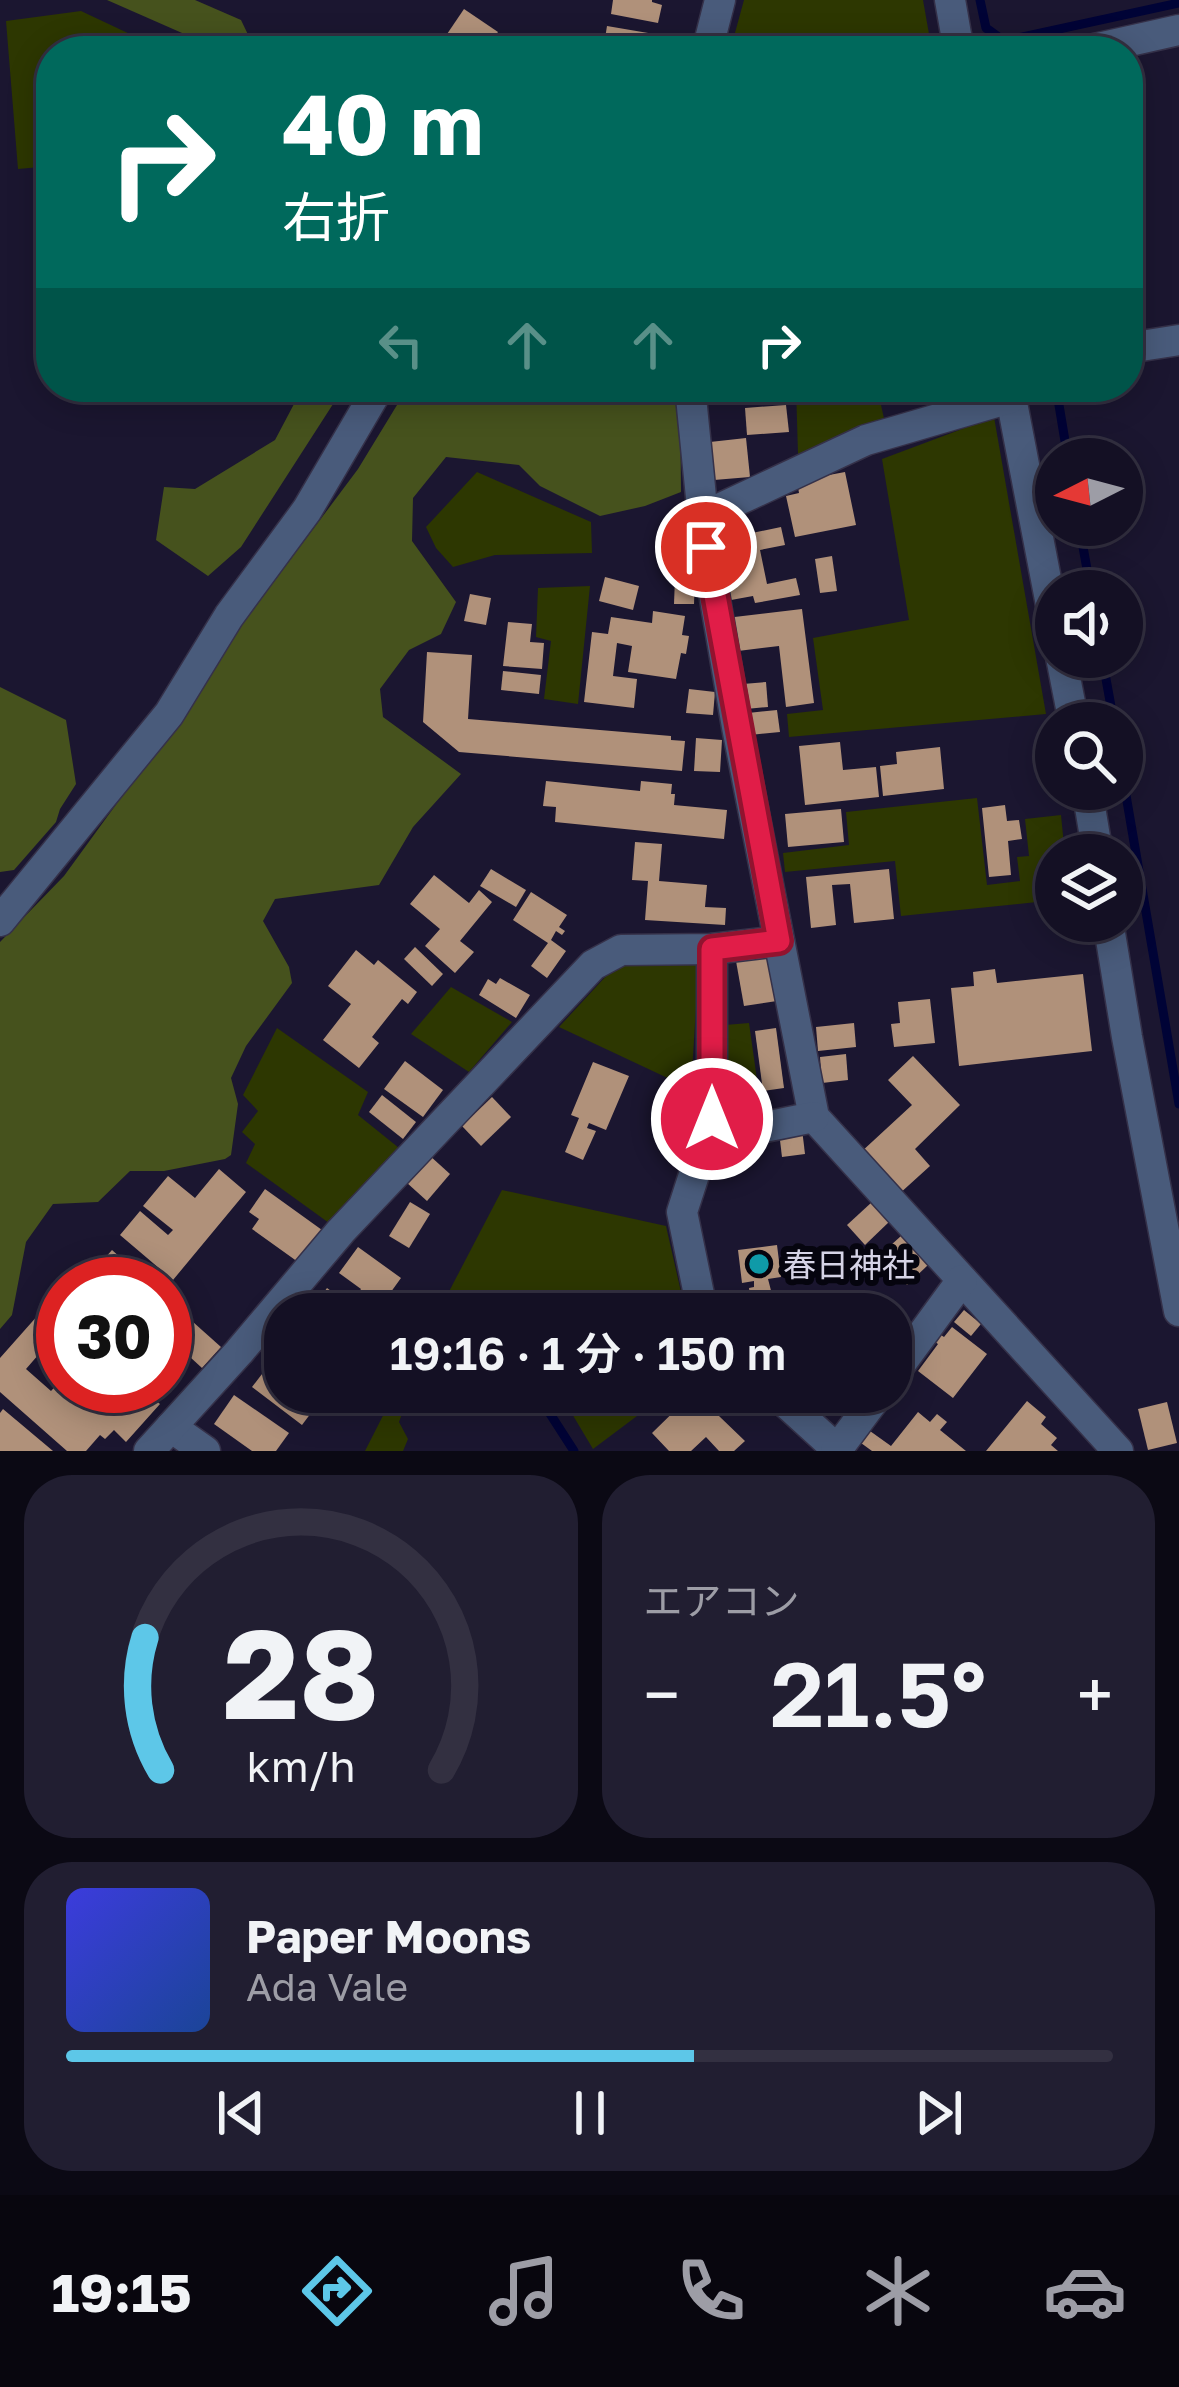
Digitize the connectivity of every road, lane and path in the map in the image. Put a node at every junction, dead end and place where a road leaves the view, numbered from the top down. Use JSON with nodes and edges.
{"nodes":[{"id":1,"x":720,"y":0,"type":"edge"},
{"id":2,"x":950,"y":0,"type":"edge"},
{"id":3,"x":1179,"y":30,"type":"edge"},
{"id":4,"x":711,"y":36,"type":"edge"},
{"id":5,"x":956,"y":36,"type":"edge"},
{"id":6,"x":1143,"y":38,"type":"edge"},
{"id":7,"x":1179,"y":340,"type":"edge"},
{"id":8,"x":1143,"y":346,"type":"edge"},
{"id":9,"x":370,"y":402,"type":"edge"},
{"id":10,"x":691,"y":402,"type":"edge"},
{"id":11,"x":982,"y":402,"type":"edge"},
{"id":12,"x":1012,"y":402,"type":"edge"},
{"id":13,"x":702,"y":517,"type":"junction"},
{"id":14,"x":1044,"y":570,"type":"edge"},
{"id":15,"x":0,"y":921,"type":"edge"},
{"id":16,"x":779,"y":941,"type":"junction"},
{"id":17,"x":1111,"y":942,"type":"edge"},
{"id":18,"x":712,"y":949,"type":"junction"},
{"id":19,"x":814,"y":1117,"type":"junction"},
{"id":20,"x":712,"y":1119,"type":"junction"},
{"id":21,"x":962,"y":1280,"type":"junction"},
{"id":22,"x":699,"y":1293,"type":"edge"},
{"id":23,"x":1179,"y":1312,"type":"edge"},
{"id":24,"x":912,"y":1348,"type":"edge"},
{"id":25,"x":796,"y":1413,"type":"edge"},
{"id":26,"x":865,"y":1413,"type":"edge"},
{"id":27,"x":171,"y":1427,"type":"junction"},
{"id":28,"x":149,"y":1451,"type":"edge"},
{"id":29,"x":205,"y":1451,"type":"edge"},
{"id":30,"x":837,"y":1451,"type":"edge"},
{"id":31,"x":1118,"y":1451,"type":"edge"}],
"edges":[{"from":1,"to":4,"type":"street"},
{"from":2,"to":5,"type":"street"},
{"from":3,"to":6,"type":"street"},
{"from":7,"to":8,"type":"street"},
{"from":9,"to":15,"type":"street"},
{"from":10,"to":13,"type":"street"},
{"from":11,"to":13,"type":"street"},
{"from":12,"to":14,"type":"street"},
{"from":13,"to":16,"type":"street"},
{"from":16,"to":18,"type":"street"},
{"from":16,"to":19,"type":"street"},
{"from":17,"to":23,"type":"street"},
{"from":18,"to":20,"type":"street"},
{"from":18,"to":27,"type":"street"},
{"from":19,"to":20,"type":"street"},
{"from":19,"to":21,"type":"street"},
{"from":20,"to":22,"type":"street"},
{"from":21,"to":24,"type":"street"},
{"from":21,"to":31,"type":"street"},
{"from":25,"to":30,"type":"street"},
{"from":26,"to":30,"type":"street"},
{"from":27,"to":28,"type":"street"},
{"from":27,"to":29,"type":"street"}]}
